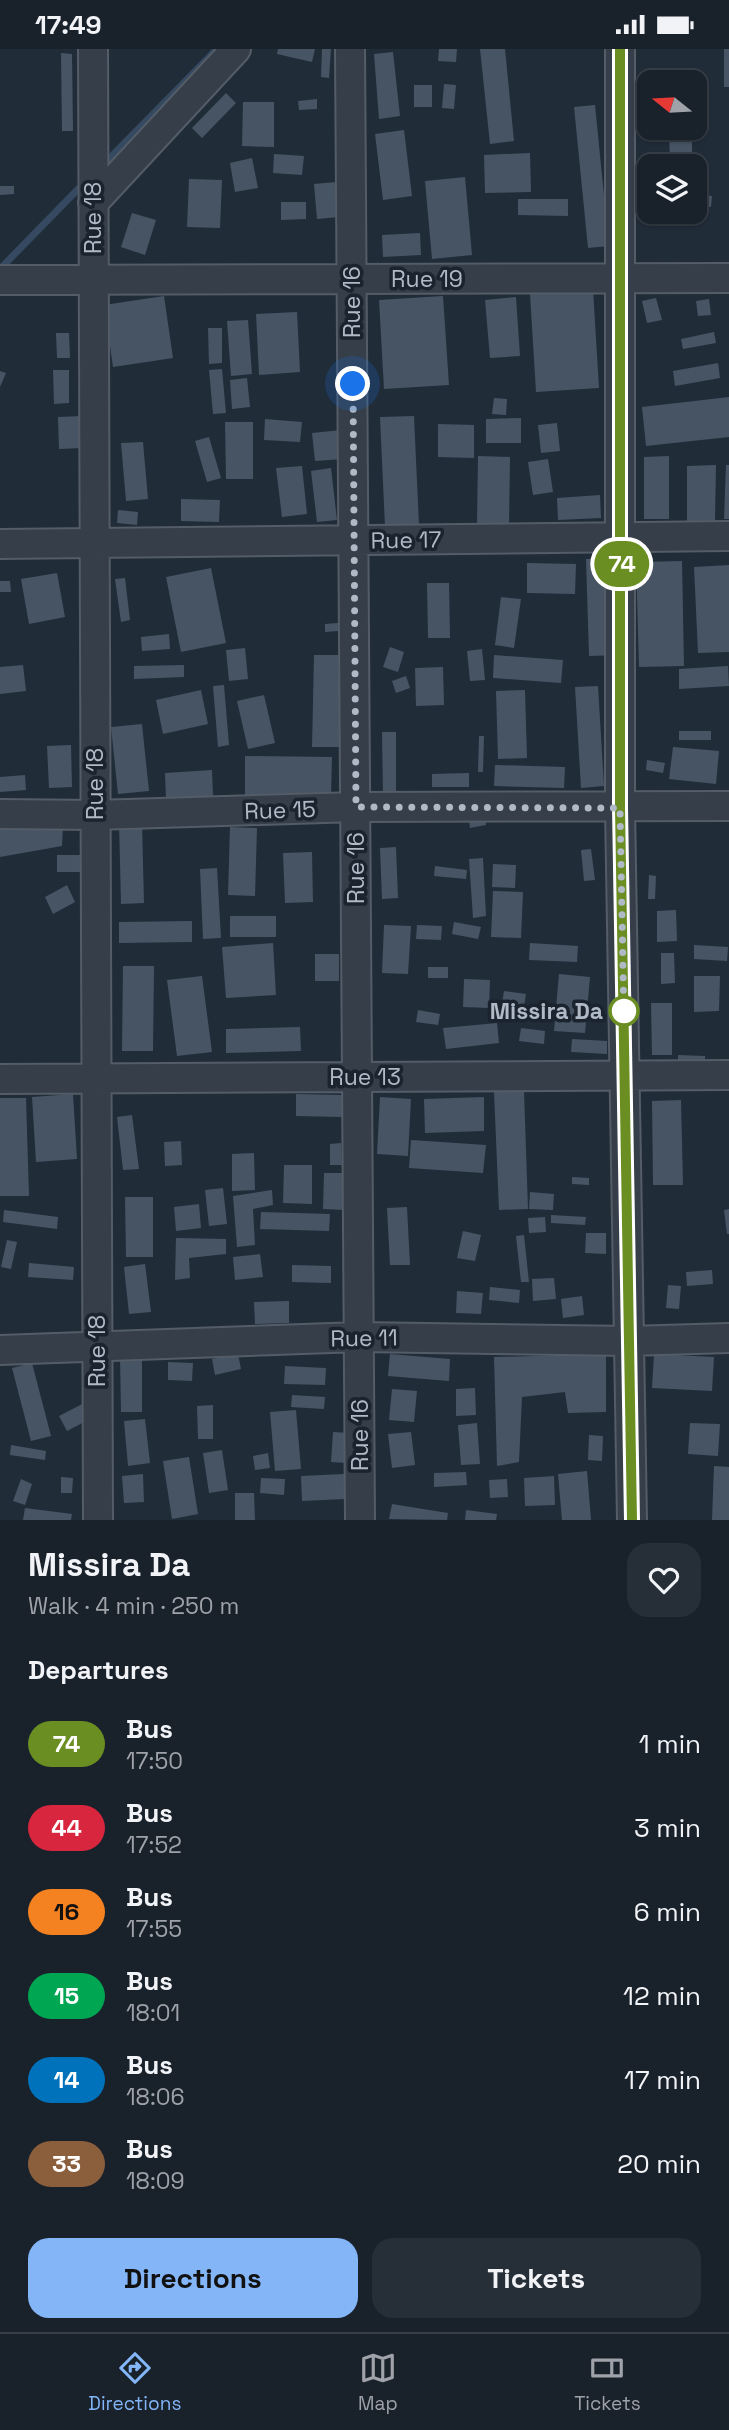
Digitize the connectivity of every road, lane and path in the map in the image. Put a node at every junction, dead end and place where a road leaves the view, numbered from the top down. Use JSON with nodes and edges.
{"nodes":[{"id":1,"x":93,"y":49,"type":"edge"},
{"id":2,"x":236,"y":49,"type":"edge"},
{"id":3,"x":350,"y":49,"type":"edge"},
{"id":4,"x":620,"y":49,"type":"edge"},
{"id":5,"x":93,"y":203,"type":"junction"},
{"id":6,"x":619,"y":278,"type":"junction"},
{"id":7,"x":729,"y":278,"type":"edge"},
{"id":8,"x":352,"y":280,"type":"junction"},
{"id":9,"x":94,"y":282,"type":"junction"},
{"id":10,"x":5,"y":285,"type":"edge"},
{"id":11,"x":729,"y":536,"type":"edge"},
{"id":12,"x":622,"y":537,"type":"junction"},
{"id":13,"x":354,"y":540,"type":"junction"},
{"id":14,"x":94,"y":543,"type":"junction"},
{"id":15,"x":0,"y":544,"type":"edge"},
{"id":16,"x":729,"y":806,"type":"edge"},
{"id":17,"x":356,"y":807,"type":"junction"},
{"id":18,"x":620,"y":808,"type":"junction"},
{"id":19,"x":0,"y":814,"type":"edge"},
{"id":20,"x":95,"y":815,"type":"junction"},
{"id":21,"x":729,"y":1075,"type":"edge"},
{"id":22,"x":625,"y":1076,"type":"junction"},
{"id":23,"x":358,"y":1077,"type":"junction"},
{"id":24,"x":0,"y":1079,"type":"edge"},
{"id":25,"x":96,"y":1079,"type":"junction"},
{"id":26,"x":359,"y":1337,"type":"junction"},
{"id":27,"x":729,"y":1338,"type":"edge"},
{"id":28,"x":629,"y":1341,"type":"junction"},
{"id":29,"x":97,"y":1349,"type":"junction"},
{"id":30,"x":0,"y":1350,"type":"edge"},
{"id":31,"x":98,"y":1520,"type":"edge"},
{"id":32,"x":360,"y":1520,"type":"edge"},
{"id":33,"x":632,"y":1520,"type":"edge"}],
"edges":[{"from":1,"to":5,"type":"street","name":"Rue 18"},
{"from":2,"to":5,"type":"street"},
{"from":3,"to":8,"type":"street","name":"Rue 16"},
{"from":4,"to":6,"type":"street"},
{"from":5,"to":9,"type":"street","name":"Rue 18"},
{"from":6,"to":7,"type":"street","name":"Rue 19"},
{"from":6,"to":8,"type":"street","name":"Rue 19"},
{"from":6,"to":12,"type":"street"},
{"from":8,"to":9,"type":"street","name":"Rue 19"},
{"from":8,"to":13,"type":"street","name":"Rue 16"},
{"from":9,"to":10,"type":"street","name":"Rue 19"},
{"from":9,"to":14,"type":"street","name":"Rue 18"},
{"from":11,"to":12,"type":"street","name":"Rue 17"},
{"from":12,"to":13,"type":"street","name":"Rue 17"},
{"from":12,"to":18,"type":"street"},
{"from":13,"to":14,"type":"street","name":"Rue 17"},
{"from":13,"to":17,"type":"street","name":"Rue 16"},
{"from":14,"to":15,"type":"street","name":"Rue 17"},
{"from":14,"to":20,"type":"street","name":"Rue 18"},
{"from":16,"to":18,"type":"street","name":"Rue 15"},
{"from":17,"to":18,"type":"street","name":"Rue 15"},
{"from":17,"to":20,"type":"street","name":"Rue 15"},
{"from":17,"to":23,"type":"street","name":"Rue 16"},
{"from":18,"to":22,"type":"street"},
{"from":19,"to":20,"type":"street","name":"Rue 15"},
{"from":20,"to":25,"type":"street","name":"Rue 18"},
{"from":21,"to":22,"type":"street","name":"Rue 13"},
{"from":22,"to":23,"type":"street","name":"Rue 13"},
{"from":22,"to":28,"type":"street"},
{"from":23,"to":25,"type":"street","name":"Rue 13"},
{"from":23,"to":26,"type":"street","name":"Rue 16"},
{"from":24,"to":25,"type":"street","name":"Rue 13"},
{"from":25,"to":29,"type":"street","name":"Rue 18"},
{"from":26,"to":28,"type":"street","name":"Rue 11"},
{"from":26,"to":29,"type":"street","name":"Rue 11"},
{"from":26,"to":32,"type":"street","name":"Rue 16"},
{"from":27,"to":28,"type":"street","name":"Rue 11"},
{"from":28,"to":33,"type":"street"},
{"from":29,"to":30,"type":"street","name":"Rue 11"},
{"from":29,"to":31,"type":"street","name":"Rue 18"}]}
